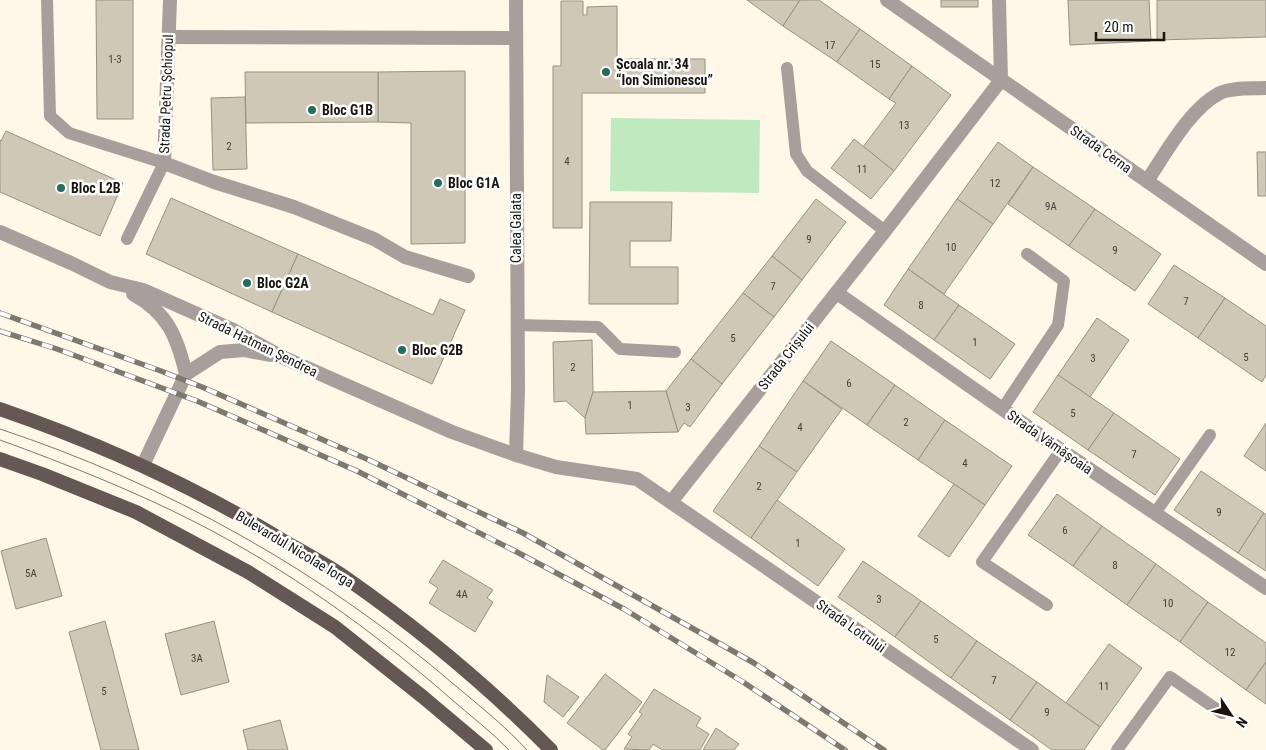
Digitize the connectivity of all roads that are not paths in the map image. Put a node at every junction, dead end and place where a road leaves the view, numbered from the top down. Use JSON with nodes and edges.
{"nodes":[{"id":1,"x":48,"y":0,"type":"edge"},
{"id":2,"x":170,"y":0,"type":"edge"},
{"id":3,"x":516,"y":0,"type":"edge"},
{"id":4,"x":887,"y":0,"type":"edge"},
{"id":5,"x":999,"y":0,"type":"edge"},
{"id":6,"x":169,"y":37,"type":"junction"},
{"id":7,"x":515,"y":38,"type":"junction"},
{"id":8,"x":787,"y":68,"type":"dead end"},
{"id":9,"x":1001,"y":80,"type":"junction"},
{"id":10,"x":1266,"y":88,"type":"edge"},
{"id":11,"x":164,"y":163,"type":"junction"},
{"id":12,"x":1147,"y":181,"type":"junction"},
{"id":13,"x":885,"y":231,"type":"junction"},
{"id":14,"x":0,"y":232,"type":"edge"},
{"id":15,"x":127,"y":239,"type":"dead end"},
{"id":16,"x":1027,"y":254,"type":"dead end"},
{"id":17,"x":1266,"y":264,"type":"edge"},
{"id":18,"x":468,"y":276,"type":"dead end"},
{"id":19,"x":110,"y":282,"type":"junction"},
{"id":20,"x":836,"y":293,"type":"junction"},
{"id":21,"x":517,"y":325,"type":"junction"},
{"id":22,"x":675,"y":352,"type":"dead end"},
{"id":23,"x":282,"y":357,"type":"junction"},
{"id":24,"x":186,"y":374,"type":"junction"},
{"id":25,"x":1003,"y":408,"type":"junction"},
{"id":26,"x":0,"y":410,"type":"edge"},
{"id":27,"x":1210,"y":435,"type":"dead end"},
{"id":28,"x":1061,"y":450,"type":"junction"},
{"id":29,"x":516,"y":455,"type":"junction"},
{"id":30,"x":0,"y":459,"type":"edge"},
{"id":31,"x":143,"y":465,"type":"junction"},
{"id":32,"x":671,"y":502,"type":"junction"},
{"id":33,"x":1155,"y":513,"type":"junction"},
{"id":34,"x":1266,"y":588,"type":"edge"},
{"id":35,"x":1047,"y":606,"type":"dead end"},
{"id":36,"x":1222,"y":713,"type":"dead end"},
{"id":37,"x":486,"y":750,"type":"edge"},
{"id":38,"x":551,"y":750,"type":"edge"},
{"id":39,"x":1032,"y":750,"type":"edge"},
{"id":40,"x":1117,"y":750,"type":"edge"}],
"edges":[{"from":1,"to":11,"type":"lane"},
{"from":2,"to":6,"type":"street","name":"Strada Petru Șchiopul"},
{"from":3,"to":7,"type":"street","name":"Calea Galata"},
{"from":4,"to":9,"type":"street","name":"Strada Cerna"},
{"from":5,"to":9,"type":"street"},
{"from":6,"to":7,"type":"street"},
{"from":6,"to":11,"type":"street","name":"Strada Petru Șchiopul"},
{"from":7,"to":21,"type":"street","name":"Calea Galata"},
{"from":8,"to":13,"type":"lane"},
{"from":9,"to":12,"type":"street","name":"Strada Cerna"},
{"from":9,"to":13,"type":"street","name":"Strada Crișului"},
{"from":10,"to":12,"type":"street"},
{"from":11,"to":15,"type":"lane","name":"Strada Petru Șchiopul"},
{"from":11,"to":18,"type":"street"},
{"from":12,"to":17,"type":"street","name":"Strada Cerna"},
{"from":13,"to":20,"type":"street","name":"Strada Crișului"},
{"from":14,"to":19,"type":"street","name":"Strada Hatman Șendrea"},
{"from":16,"to":25,"type":"lane"},
{"from":19,"to":23,"type":"street","name":"Strada Hatman Șendrea"},
{"from":19,"to":24,"type":"street"},
{"from":20,"to":25,"type":"street","name":"Strada Vămășoaia"},
{"from":20,"to":32,"type":"street","name":"Strada Crișului"},
{"from":21,"to":22,"type":"lane"},
{"from":21,"to":29,"type":"street","name":"Calea Galata"},
{"from":23,"to":24,"type":"street"},
{"from":23,"to":29,"type":"street","name":"Strada Hatman Șendrea"},
{"from":24,"to":31,"type":"street"},
{"from":25,"to":28,"type":"street","name":"Strada Vămășoaia"},
{"from":26,"to":31,"type":"main road","name":"Bulevardul Nicolae Iorga"},
{"from":27,"to":33,"type":"lane"},
{"from":28,"to":33,"type":"street","name":"Strada Vămășoaia"},
{"from":28,"to":35,"type":"lane"},
{"from":29,"to":32,"type":"street"},
{"from":30,"to":37,"type":"main road"},
{"from":31,"to":38,"type":"main road","name":"Bulevardul Nicolae Iorga"},
{"from":32,"to":39,"type":"street","name":"Strada Lotrului"},
{"from":33,"to":34,"type":"street","name":"Strada Vămășoaia"},
{"from":36,"to":40,"type":"lane"}]}
